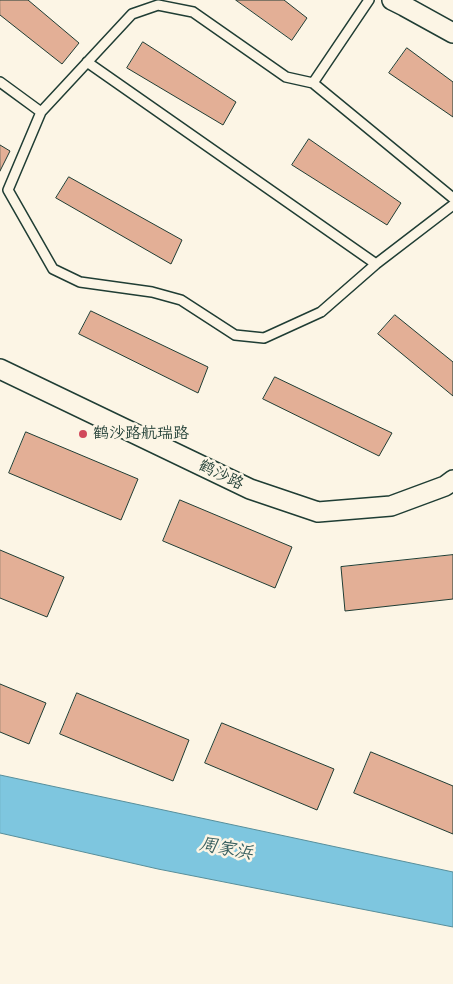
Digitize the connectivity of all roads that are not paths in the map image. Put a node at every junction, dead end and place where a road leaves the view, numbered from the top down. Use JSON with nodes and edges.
{"nodes":[{"id":1,"x":368,"y":0,"type":"edge"},
{"id":2,"x":392,"y":0,"type":"edge"},
{"id":3,"x":453,"y":33,"type":"edge"},
{"id":4,"x":88,"y":62,"type":"junction"},
{"id":5,"x":0,"y":82,"type":"edge"},
{"id":6,"x":313,"y":83,"type":"junction"},
{"id":7,"x":41,"y":112,"type":"junction"},
{"id":8,"x":453,"y":198,"type":"edge"},
{"id":9,"x":453,"y":205,"type":"edge"},
{"id":10,"x":376,"y":264,"type":"junction"},
{"id":11,"x":0,"y":369,"type":"edge"},
{"id":12,"x":453,"y":480,"type":"edge"}],
"edges":[{"from":1,"to":6,"type":"lane"},
{"from":2,"to":3,"type":"street"},
{"from":4,"to":6,"type":"lane"},
{"from":4,"to":7,"type":"lane"},
{"from":4,"to":10,"type":"lane"},
{"from":5,"to":7,"type":"lane"},
{"from":6,"to":8,"type":"lane"},
{"from":7,"to":10,"type":"lane"},
{"from":9,"to":10,"type":"lane"},
{"from":11,"to":12,"type":"street","name":"鹤沙路"}]}
